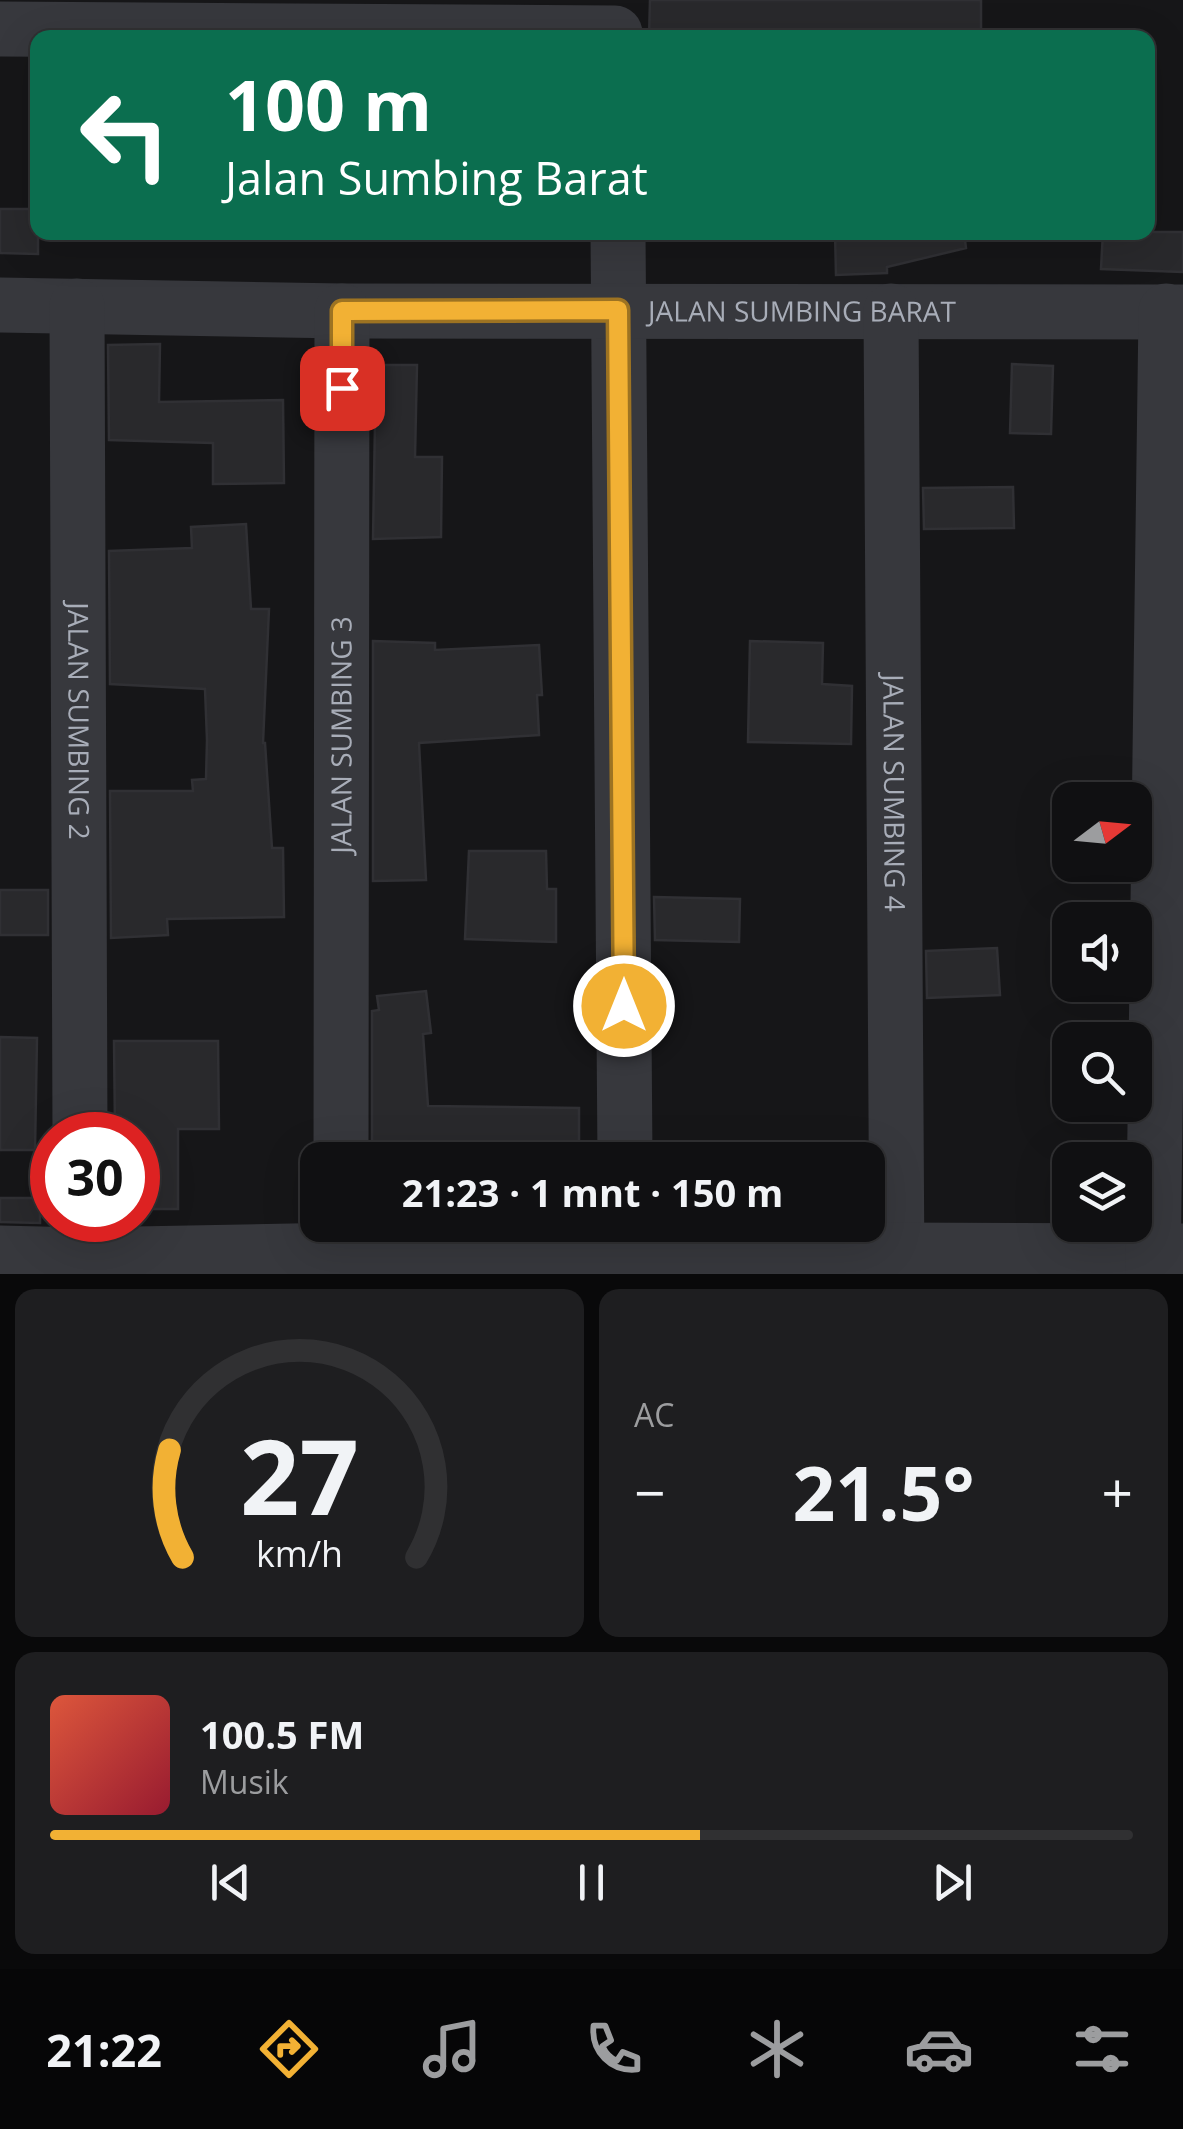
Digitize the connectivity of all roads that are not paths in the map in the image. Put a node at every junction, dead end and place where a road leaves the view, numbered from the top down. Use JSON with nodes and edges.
{"nodes":[{"id":1,"x":615,"y":23,"type":"edge"},
{"id":2,"x":0,"y":29,"type":"edge"},
{"id":3,"x":618,"y":240,"type":"edge"},
{"id":4,"x":0,"y":305,"type":"edge"},
{"id":5,"x":77,"y":306,"type":"junction"},
{"id":6,"x":618,"y":310,"type":"junction"},
{"id":7,"x":342,"y":311,"type":"junction"},
{"id":8,"x":891,"y":311,"type":"junction"},
{"id":9,"x":1175,"y":312,"type":"edge"},
{"id":10,"x":80,"y":1112,"type":"edge"},
{"id":11,"x":342,"y":1142,"type":"edge"},
{"id":12,"x":625,"y":1142,"type":"edge"},
{"id":13,"x":626,"y":1249,"type":"edge"},
{"id":14,"x":80,"y":1250,"type":"edge"},
{"id":15,"x":341,"y":1250,"type":"edge"},
{"id":16,"x":0,"y":1254,"type":"edge"},
{"id":17,"x":1163,"y":1258,"type":"edge"},
{"id":18,"x":897,"y":1261,"type":"edge"}],
"edges":[{"from":1,"to":2,"type":"street"},
{"from":3,"to":6,"type":"street"},
{"from":4,"to":5,"type":"street","name":"JALAN SUMBING BARAT"},
{"from":5,"to":7,"type":"street","name":"JALAN SUMBING BARAT"},
{"from":5,"to":10,"type":"street","name":"JALAN SUMBING 2"},
{"from":6,"to":7,"type":"street","name":"JALAN SUMBING BARAT"},
{"from":6,"to":8,"type":"street","name":"JALAN SUMBING BARAT"},
{"from":6,"to":12,"type":"street"},
{"from":7,"to":11,"type":"street","name":"JALAN SUMBING 3"},
{"from":8,"to":9,"type":"street","name":"JALAN SUMBING BARAT"},
{"from":8,"to":18,"type":"street","name":"JALAN SUMBING 4"},
{"from":9,"to":17,"type":"street"},
{"from":13,"to":15,"type":"street"},
{"from":13,"to":18,"type":"street"},
{"from":14,"to":15,"type":"street"},
{"from":14,"to":16,"type":"street"},
{"from":17,"to":18,"type":"street"}]}
